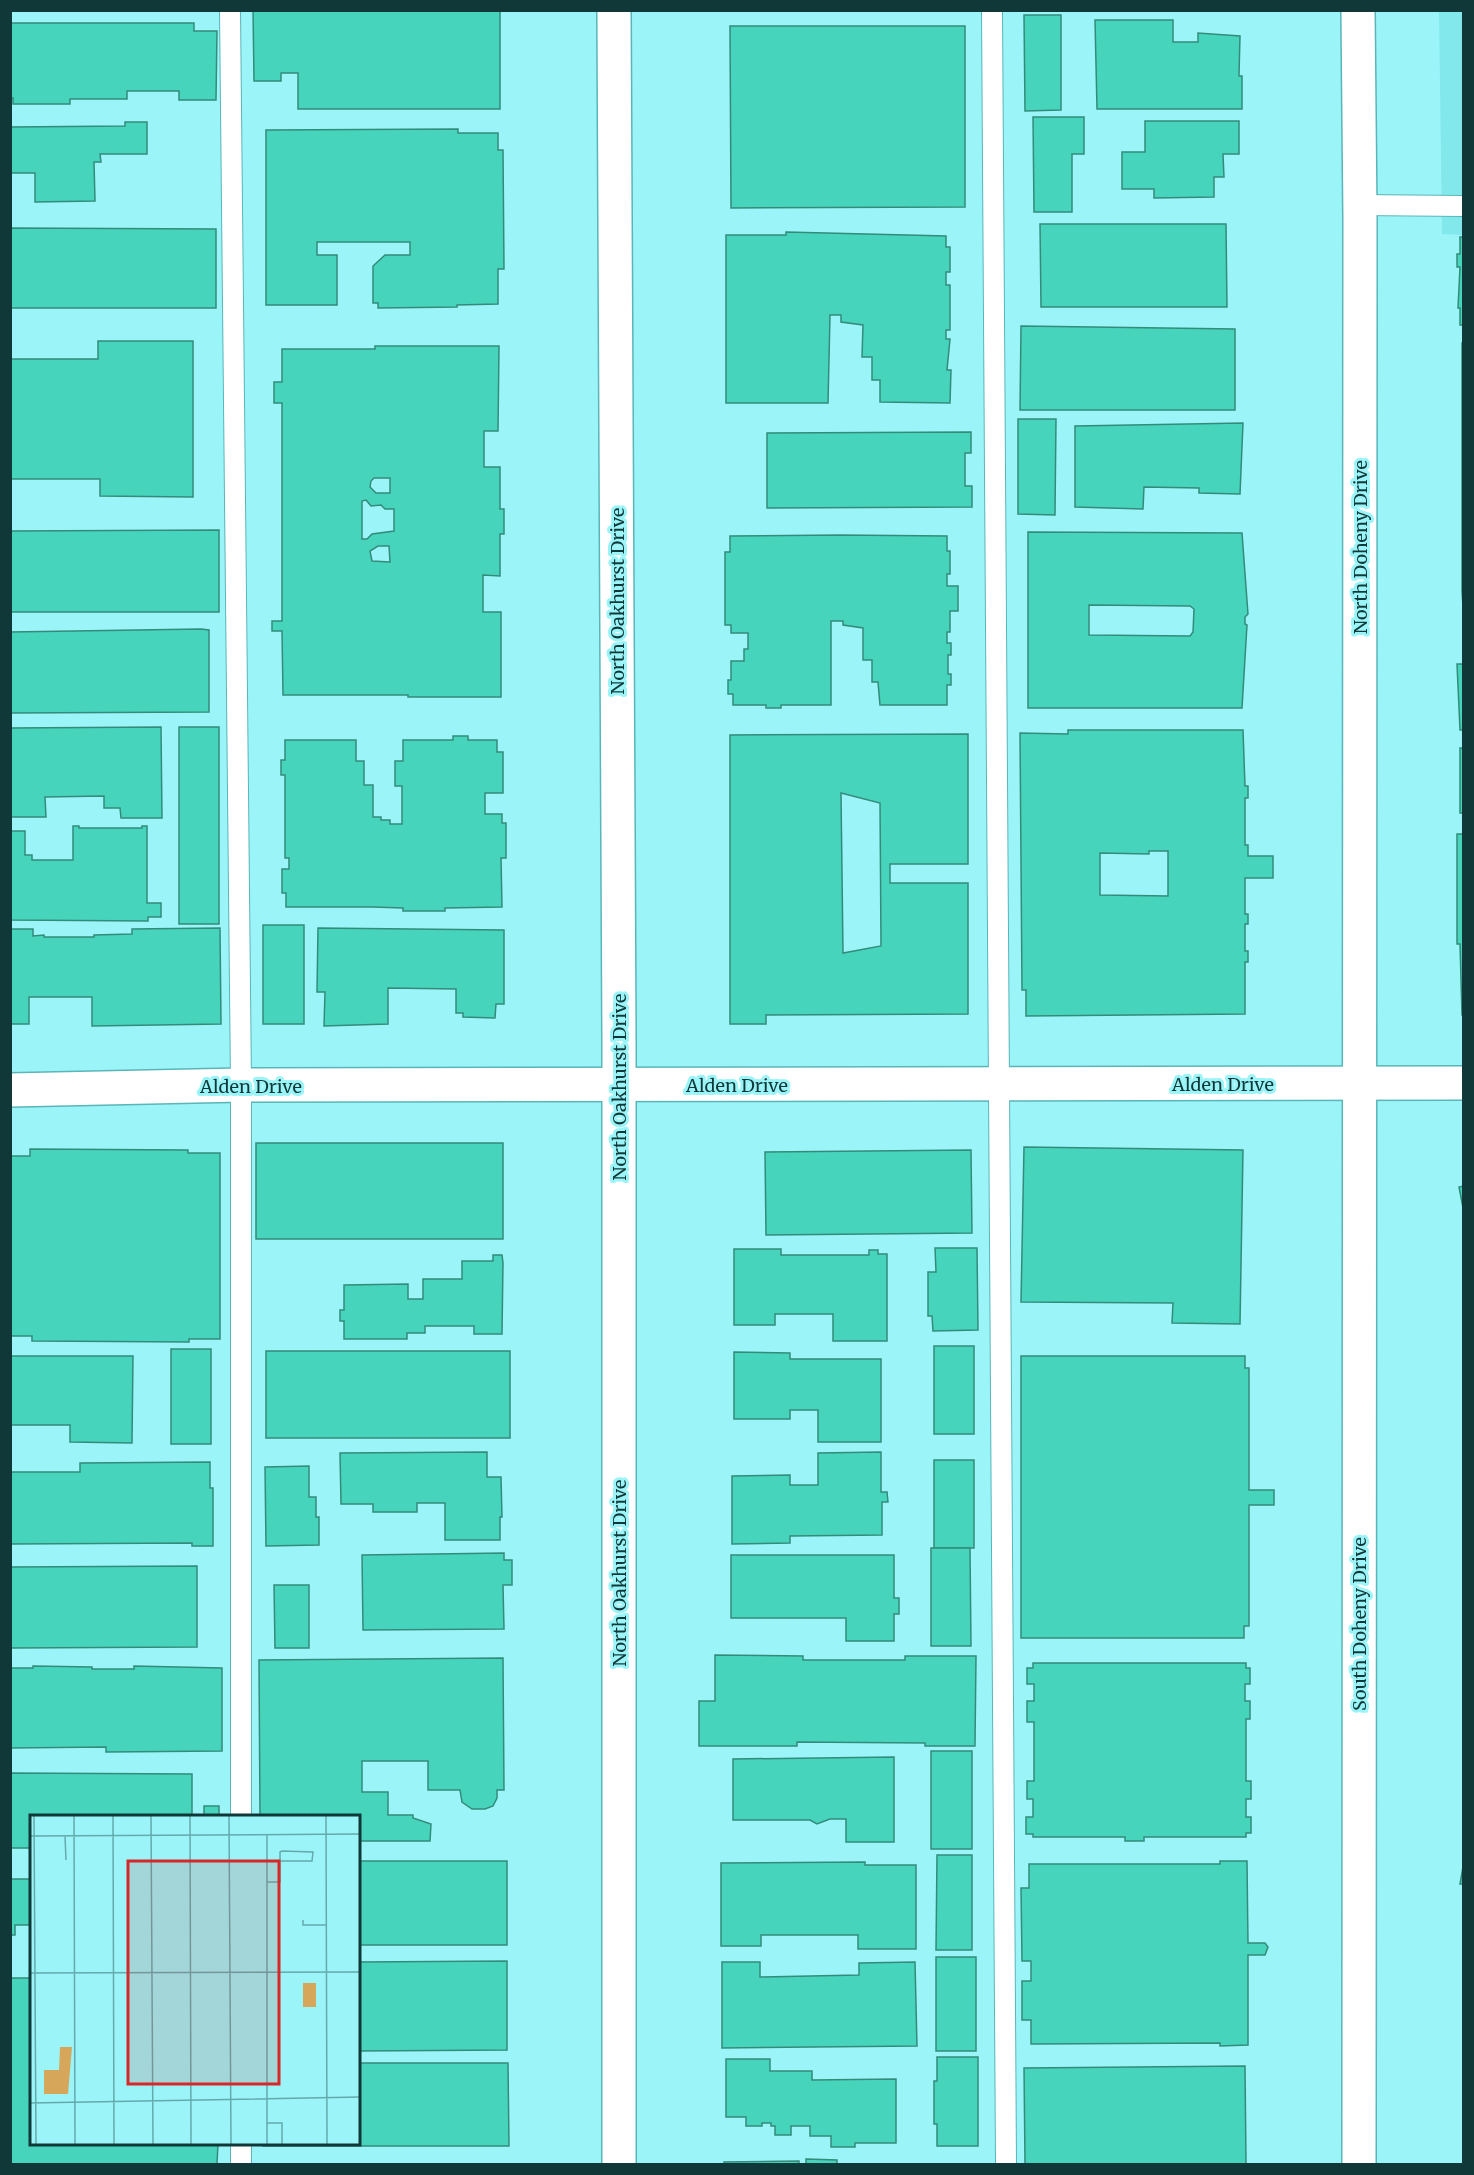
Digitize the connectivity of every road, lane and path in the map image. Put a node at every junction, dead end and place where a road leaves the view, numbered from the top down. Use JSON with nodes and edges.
{"nodes":[{"id":1,"x":230,"y":10,"type":"edge"},
{"id":2,"x":614,"y":10,"type":"edge"},
{"id":3,"x":992,"y":10,"type":"edge"},
{"id":4,"x":1358,"y":10,"type":"edge"},
{"id":5,"x":1359,"y":205,"type":"junction"},
{"id":6,"x":1464,"y":206,"type":"edge"},
{"id":7,"x":1464,"y":1083,"type":"edge"},
{"id":8,"x":1000,"y":1084,"type":"junction"},
{"id":9,"x":1359,"y":1084,"type":"junction"},
{"id":10,"x":241,"y":1085,"type":"junction"},
{"id":11,"x":619,"y":1085,"type":"junction"},
{"id":12,"x":10,"y":1090,"type":"edge"},
{"id":13,"x":241,"y":1815,"type":"edge"},
{"id":14,"x":241,"y":2145,"type":"edge"},
{"id":15,"x":241,"y":2164,"type":"edge"},
{"id":16,"x":619,"y":2164,"type":"edge"},
{"id":17,"x":1006,"y":2164,"type":"edge"},
{"id":18,"x":1359,"y":2164,"type":"edge"}],
"edges":[{"from":1,"to":10,"type":"lane"},
{"from":2,"to":11,"type":"street","name":"North Oakhurst Drive"},
{"from":3,"to":8,"type":"lane"},
{"from":4,"to":5,"type":"street","name":"North Doheny Drive"},
{"from":5,"to":6,"type":"lane"},
{"from":5,"to":9,"type":"street","name":"North Doheny Drive"},
{"from":7,"to":9,"type":"street","name":"Alden Drive"},
{"from":8,"to":9,"type":"street","name":"Alden Drive"},
{"from":8,"to":11,"type":"street","name":"Alden Drive"},
{"from":8,"to":17,"type":"lane"},
{"from":9,"to":18,"type":"street","name":"South Doheny Drive"},
{"from":10,"to":11,"type":"street","name":"Alden Drive"},
{"from":10,"to":12,"type":"street","name":"Alden Drive"},
{"from":10,"to":13,"type":"lane"},
{"from":11,"to":16,"type":"street","name":"North Oakhurst Drive"},
{"from":14,"to":15,"type":"lane"}]}
